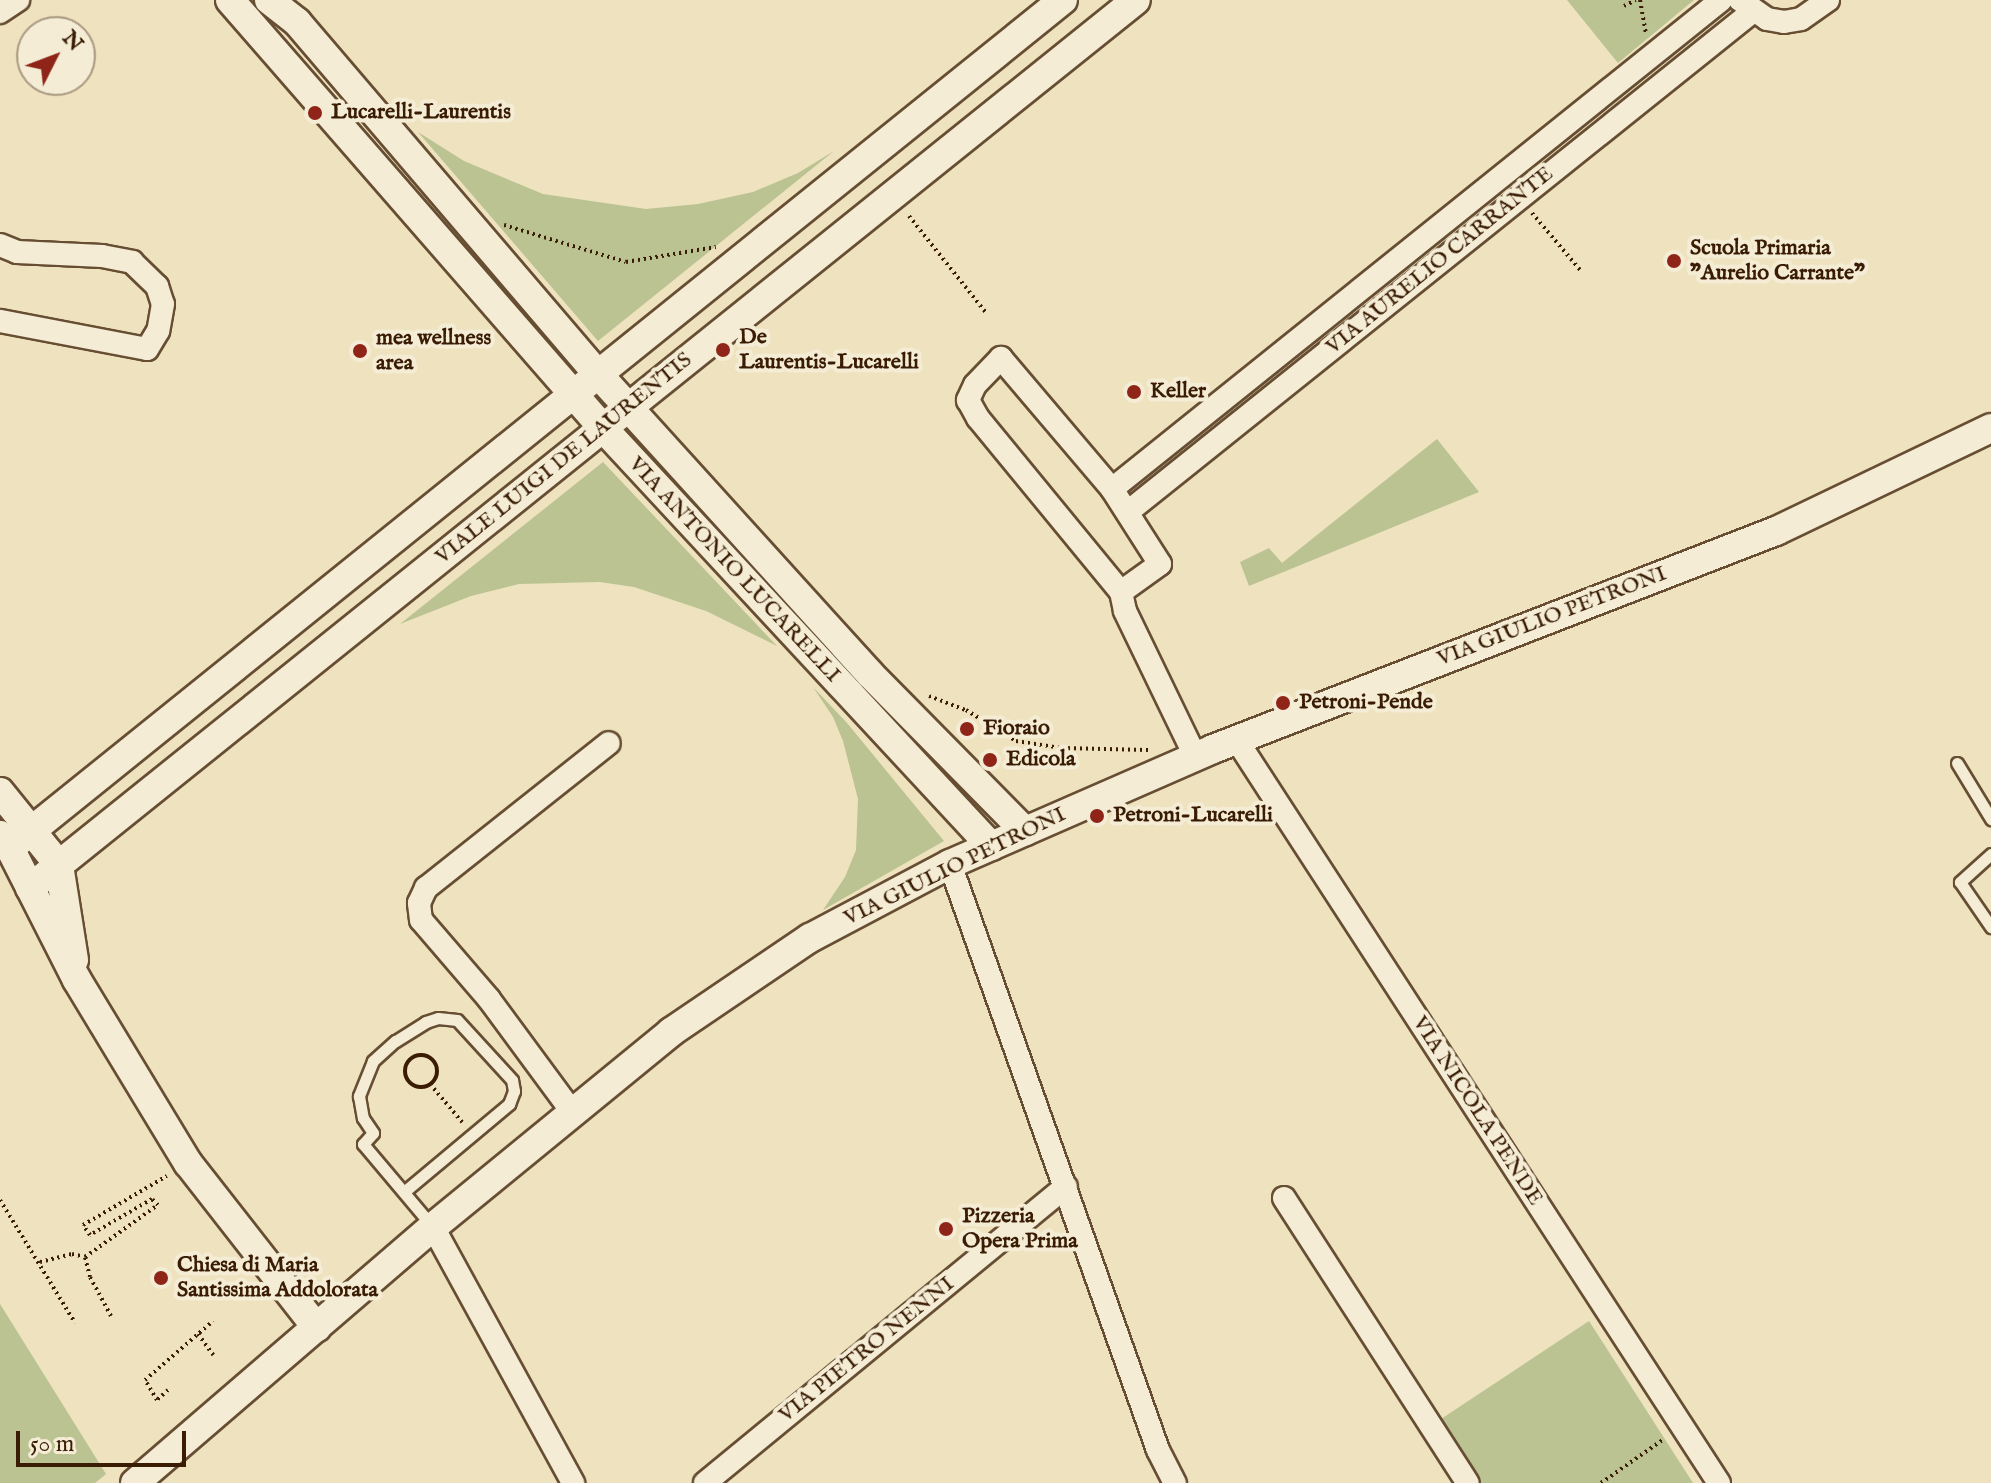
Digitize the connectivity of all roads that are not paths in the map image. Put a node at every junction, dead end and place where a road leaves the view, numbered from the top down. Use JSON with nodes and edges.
{"nodes":[{"id":1,"x":18,"y":0,"type":"edge"},
{"id":2,"x":269,"y":0,"type":"edge"},
{"id":3,"x":1136,"y":0,"type":"edge"},
{"id":4,"x":1721,"y":0,"type":"edge"},
{"id":5,"x":1828,"y":0,"type":"edge"},
{"id":6,"x":235,"y":1,"type":"edge"},
{"id":7,"x":1054,"y":3,"type":"edge"},
{"id":8,"x":1746,"y":6,"type":"edge"},
{"id":9,"x":296,"y":11,"type":"edge"},
{"id":10,"x":0,"y":12,"type":"edge"},
{"id":11,"x":0,"y":245,"type":"edge"},
{"id":12,"x":0,"y":321,"type":"edge"},
{"id":13,"x":598,"y":374,"type":"junction"},
{"id":14,"x":573,"y":394,"type":"junction"},
{"id":15,"x":628,"y":407,"type":"junction"},
{"id":16,"x":602,"y":427,"type":"junction"},
{"id":17,"x":1991,"y":428,"type":"edge"},
{"id":18,"x":1112,"y":489,"type":"junction"},
{"id":19,"x":1129,"y":511,"type":"junction"},
{"id":20,"x":1121,"y":592,"type":"junction"},
{"id":21,"x":1236,"y":739,"type":"junction"},
{"id":22,"x":609,"y":743,"type":"dead end"},
{"id":23,"x":1184,"y":761,"type":"junction"},
{"id":24,"x":1957,"y":763,"type":"dead end"},
{"id":25,"x":0,"y":792,"type":"edge"},
{"id":26,"x":1991,"y":819,"type":"edge"},
{"id":27,"x":1025,"y":831,"type":"junction"},
{"id":28,"x":14,"y":838,"type":"edge"},
{"id":29,"x":991,"y":846,"type":"junction"},
{"id":30,"x":1991,"y":854,"type":"edge"},
{"id":31,"x":950,"y":864,"type":"junction"},
{"id":32,"x":59,"y":865,"type":"junction"},
{"id":33,"x":30,"y":888,"type":"junction"},
{"id":34,"x":1991,"y":927,"type":"edge"},
{"id":35,"x":77,"y":980,"type":"junction"},
{"id":36,"x":573,"y":1113,"type":"junction"},
{"id":37,"x":1066,"y":1186,"type":"junction"},
{"id":38,"x":405,"y":1191,"type":"junction"},
{"id":39,"x":1284,"y":1198,"type":"dead end"},
{"id":40,"x":433,"y":1227,"type":"junction"},
{"id":41,"x":317,"y":1328,"type":"junction"},
{"id":42,"x":135,"y":1483,"type":"edge"},
{"id":43,"x":573,"y":1483,"type":"edge"},
{"id":44,"x":705,"y":1483,"type":"edge"},
{"id":45,"x":1175,"y":1483,"type":"edge"},
{"id":46,"x":1468,"y":1483,"type":"edge"},
{"id":47,"x":1719,"y":1483,"type":"edge"}],
"edges":[{"from":1,"to":10,"type":"street"},
{"from":2,"to":9,"type":"street","name":"VIA ANTONIO LUCARELLI"},
{"from":3,"to":15,"type":"street","name":"VIALE LUIGI DE LAURENTIS"},
{"from":4,"to":18,"type":"street","name":"VIA AURELIO CARRANTE"},
{"from":5,"to":8,"type":"street"},
{"from":6,"to":14,"type":"street","name":"VIA ANTONIO LUCARELLI"},
{"from":7,"to":13,"type":"street","name":"VIALE LUIGI DE LAURENTIS"},
{"from":8,"to":19,"type":"street","name":"VIA AURELIO CARRANTE"},
{"from":9,"to":13,"type":"street","name":"VIA ANTONIO LUCARELLI"},
{"from":11,"to":12,"type":"street"},
{"from":13,"to":14,"type":"street","name":"VIALE LUIGI DE LAURENTIS"},
{"from":13,"to":15,"type":"street","name":"VIA ANTONIO LUCARELLI"},
{"from":14,"to":16,"type":"street","name":"VIA ANTONIO LUCARELLI"},
{"from":14,"to":28,"type":"street","name":"VIALE LUIGI DE LAURENTIS"},
{"from":15,"to":16,"type":"street","name":"VIALE LUIGI DE LAURENTIS"},
{"from":15,"to":27,"type":"street","name":"VIA ANTONIO LUCARELLI"},
{"from":16,"to":29,"type":"street","name":"VIA ANTONIO LUCARELLI"},
{"from":16,"to":32,"type":"street","name":"VIALE LUIGI DE LAURENTIS"},
{"from":17,"to":21,"type":"street","name":"VIA GIULIO PETRONI"},
{"from":18,"to":19,"type":"street"},
{"from":18,"to":20,"type":"street"},
{"from":19,"to":20,"type":"street"},
{"from":20,"to":23,"type":"street"},
{"from":21,"to":23,"type":"street","name":"VIA GIULIO PETRONI"},
{"from":21,"to":47,"type":"street","name":"VIA NICOLA PENDE"},
{"from":22,"to":36,"type":"street"},
{"from":23,"to":27,"type":"street","name":"VIA GIULIO PETRONI"},
{"from":24,"to":26,"type":"lane"},
{"from":25,"to":28,"type":"street"},
{"from":27,"to":29,"type":"street","name":"VIA GIULIO PETRONI"},
{"from":28,"to":32,"type":"street"},
{"from":28,"to":33,"type":"street"},
{"from":29,"to":31,"type":"street","name":"VIA GIULIO PETRONI"},
{"from":30,"to":34,"type":"lane"},
{"from":31,"to":36,"type":"street","name":"VIA GIULIO PETRONI"},
{"from":31,"to":37,"type":"street"},
{"from":32,"to":33,"type":"street","name":"VIALE LUIGI DE LAURENTIS"},
{"from":32,"to":35,"type":"street"},
{"from":33,"to":35,"type":"street"},
{"from":35,"to":41,"type":"street"},
{"from":36,"to":40,"type":"street","name":"VIA GIULIO PETRONI"},
{"from":37,"to":44,"type":"street","name":"VIA PIETRO NENNI"},
{"from":37,"to":45,"type":"street"},
{"from":38,"to":38,"type":"lane"},
{"from":38,"to":40,"type":"lane"},
{"from":39,"to":46,"type":"street"},
{"from":40,"to":41,"type":"street","name":"VIA GIULIO PETRONI"},
{"from":40,"to":43,"type":"street"},
{"from":41,"to":42,"type":"street","name":"VIA GIULIO PETRONI"}]}
